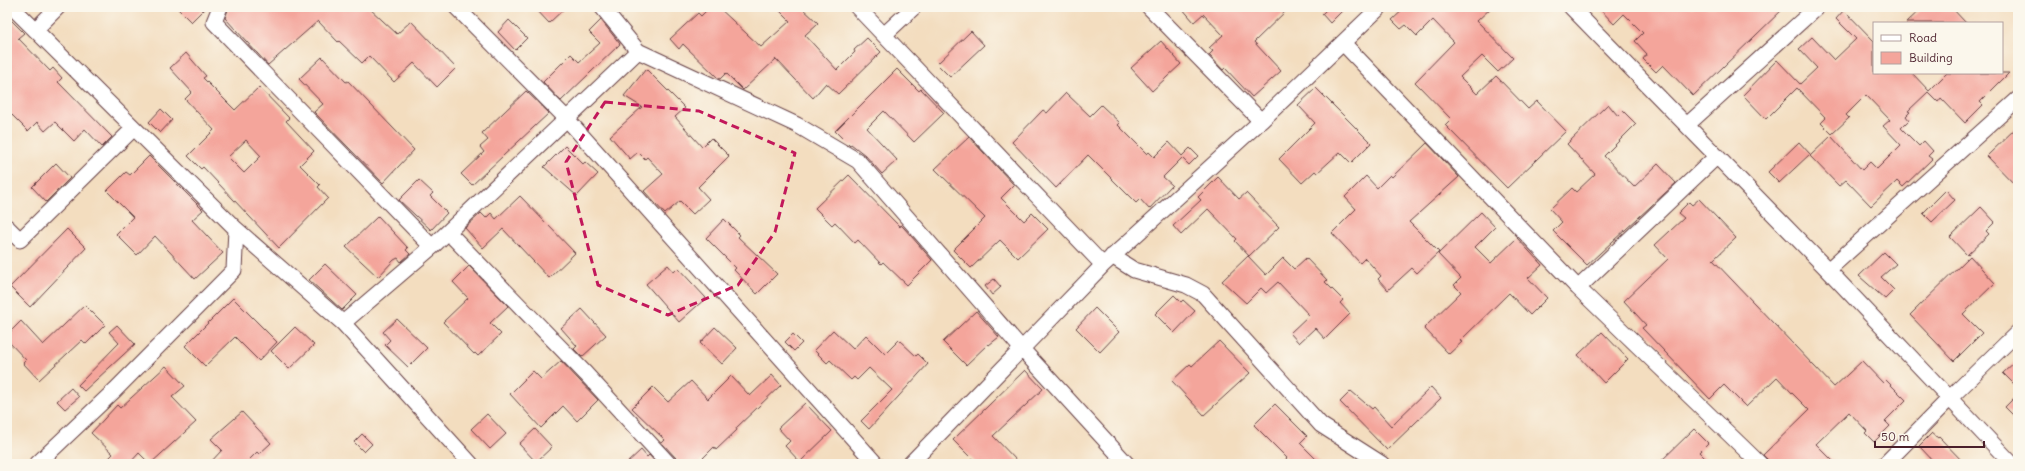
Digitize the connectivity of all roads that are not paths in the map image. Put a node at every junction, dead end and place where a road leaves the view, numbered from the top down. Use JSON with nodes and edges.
{"nodes":[{"id":1,"x":12,"y":7,"type":"edge"},
{"id":2,"x":58,"y":7,"type":"edge"},
{"id":3,"x":220,"y":7,"type":"edge"},
{"id":4,"x":456,"y":7,"type":"edge"},
{"id":5,"x":602,"y":7,"type":"edge"},
{"id":6,"x":857,"y":7,"type":"edge"},
{"id":7,"x":914,"y":7,"type":"edge"},
{"id":8,"x":1149,"y":7,"type":"edge"},
{"id":9,"x":1380,"y":7,"type":"edge"},
{"id":10,"x":1571,"y":7,"type":"edge"},
{"id":11,"x":1812,"y":9,"type":"edge"},
{"id":12,"x":35,"y":30,"type":"junction"},
{"id":13,"x":884,"y":35,"type":"junction"},
{"id":14,"x":1343,"y":43,"type":"junction"},
{"id":15,"x":638,"y":51,"type":"junction"},
{"id":16,"x":2018,"y":99,"type":"edge"},
{"id":17,"x":566,"y":118,"type":"junction"},
{"id":18,"x":1261,"y":121,"type":"junction"},
{"id":19,"x":1687,"y":125,"type":"junction"},
{"id":20,"x":134,"y":128,"type":"junction"},
{"id":21,"x":1718,"y":156,"type":"junction"},
{"id":22,"x":7,"y":227,"type":"edge"},
{"id":23,"x":236,"y":229,"type":"junction"},
{"id":24,"x":448,"y":232,"type":"junction"},
{"id":25,"x":432,"y":247,"type":"junction"},
{"id":26,"x":1108,"y":260,"type":"junction"},
{"id":27,"x":1828,"y":270,"type":"junction"},
{"id":28,"x":1578,"y":288,"type":"junction"},
{"id":29,"x":343,"y":323,"type":"junction"},
{"id":30,"x":2018,"y":332,"type":"edge"},
{"id":31,"x":1021,"y":348,"type":"junction"},
{"id":32,"x":1949,"y":399,"type":"junction"},
{"id":33,"x":37,"y":464,"type":"edge"},
{"id":34,"x":471,"y":464,"type":"edge"},
{"id":35,"x":669,"y":464,"type":"edge"},
{"id":36,"x":876,"y":464,"type":"edge"},
{"id":37,"x":910,"y":464,"type":"edge"},
{"id":38,"x":1127,"y":464,"type":"edge"},
{"id":39,"x":1382,"y":464,"type":"edge"},
{"id":40,"x":1760,"y":464,"type":"edge"},
{"id":41,"x":1885,"y":464,"type":"edge"},
{"id":42,"x":2012,"y":464,"type":"edge"}],
"edges":[{"from":1,"to":12,"type":"street"},
{"from":2,"to":12,"type":"street"},
{"from":3,"to":25,"type":"street"},
{"from":4,"to":17,"type":"street"},
{"from":5,"to":15,"type":"street"},
{"from":6,"to":13,"type":"street"},
{"from":7,"to":13,"type":"street"},
{"from":8,"to":18,"type":"street"},
{"from":9,"to":14,"type":"street"},
{"from":10,"to":19,"type":"street"},
{"from":11,"to":19,"type":"street"},
{"from":12,"to":20,"type":"street"},
{"from":13,"to":26,"type":"street"},
{"from":14,"to":18,"type":"street"},
{"from":14,"to":28,"type":"street"},
{"from":15,"to":17,"type":"street"},
{"from":15,"to":31,"type":"street"},
{"from":16,"to":27,"type":"street"},
{"from":17,"to":24,"type":"street"},
{"from":17,"to":36,"type":"street"},
{"from":18,"to":26,"type":"street"},
{"from":19,"to":21,"type":"street"},
{"from":20,"to":22,"type":"street"},
{"from":20,"to":23,"type":"street"},
{"from":21,"to":27,"type":"street"},
{"from":21,"to":28,"type":"street"},
{"from":23,"to":29,"type":"street"},
{"from":23,"to":33,"type":"street"},
{"from":24,"to":25,"type":"street"},
{"from":24,"to":35,"type":"street"},
{"from":25,"to":29,"type":"street"},
{"from":26,"to":31,"type":"street"},
{"from":26,"to":39,"type":"street"},
{"from":27,"to":32,"type":"street"},
{"from":28,"to":40,"type":"street"},
{"from":29,"to":34,"type":"street"},
{"from":30,"to":32,"type":"street"},
{"from":31,"to":37,"type":"street"},
{"from":31,"to":38,"type":"street"},
{"from":32,"to":41,"type":"street"},
{"from":32,"to":42,"type":"street"}]}
